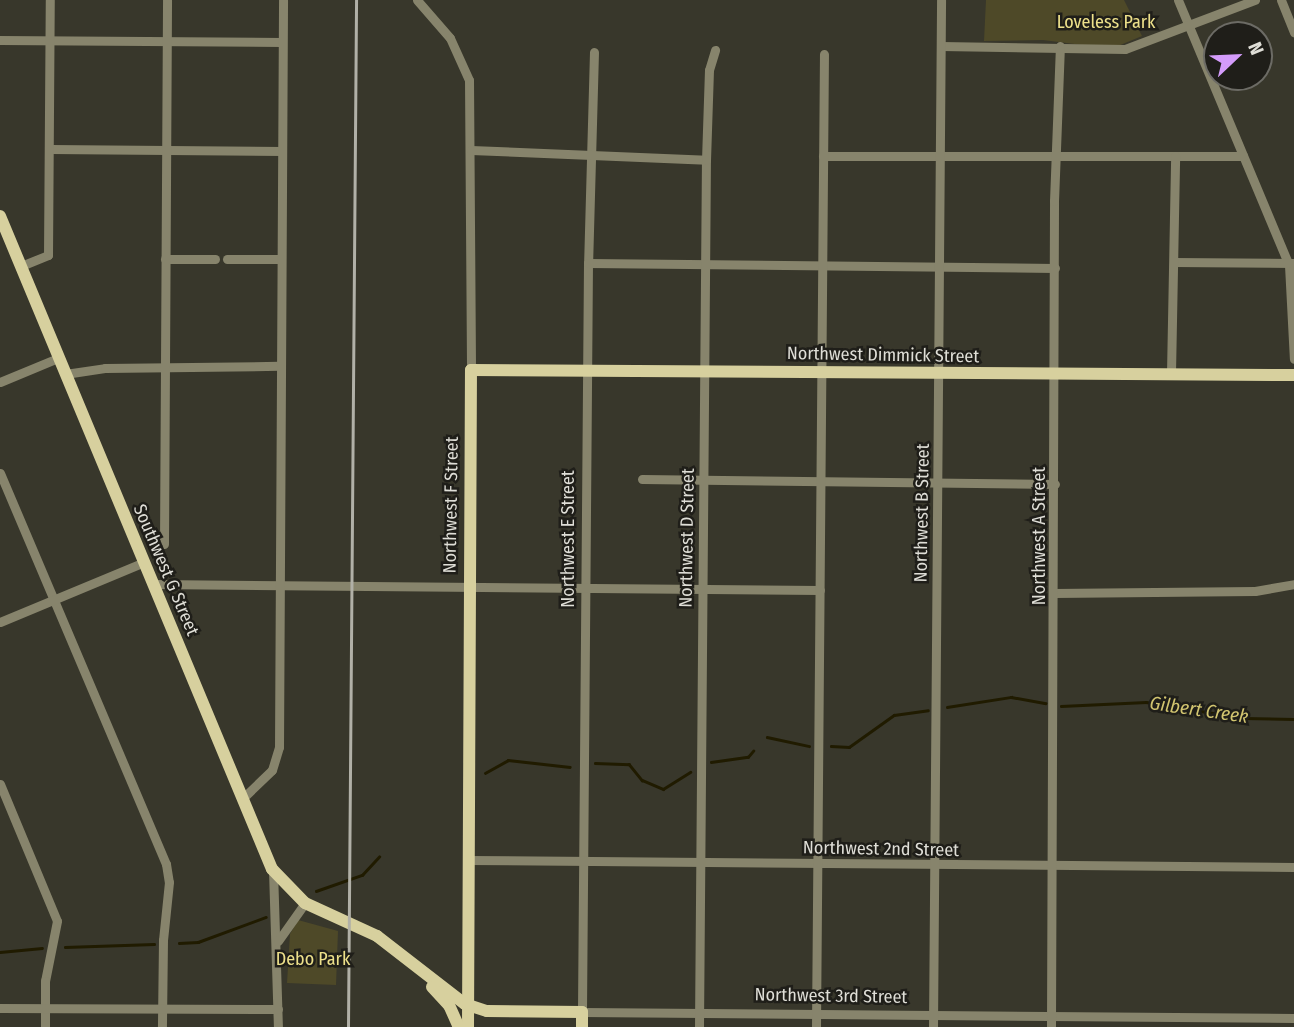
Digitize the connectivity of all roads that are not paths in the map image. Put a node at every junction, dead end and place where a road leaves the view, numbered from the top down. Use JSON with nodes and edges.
{"nodes":[{"id":1,"x":50,"y":0,"type":"edge"},
{"id":2,"x":167,"y":0,"type":"edge"},
{"id":3,"x":282,"y":0,"type":"edge"},
{"id":4,"x":417,"y":0,"type":"edge"},
{"id":5,"x":941,"y":0,"type":"edge"},
{"id":6,"x":1178,"y":0,"type":"edge"},
{"id":7,"x":1255,"y":0,"type":"edge"},
{"id":8,"x":1281,"y":0,"type":"edge"},
{"id":9,"x":1189,"y":27,"type":"junction"},
{"id":10,"x":1294,"y":32,"type":"edge"},
{"id":11,"x":0,"y":40,"type":"edge"},
{"id":12,"x":50,"y":40,"type":"junction"},
{"id":13,"x":167,"y":42,"type":"junction"},
{"id":14,"x":282,"y":42,"type":"junction"},
{"id":15,"x":941,"y":46,"type":"junction"},
{"id":16,"x":1060,"y":46,"type":"junction"},
{"id":17,"x":716,"y":50,"type":"dead end"},
{"id":18,"x":594,"y":52,"type":"dead end"},
{"id":19,"x":824,"y":54,"type":"dead end"},
{"id":20,"x":50,"y":149,"type":"junction"},
{"id":21,"x":166,"y":149,"type":"junction"},
{"id":22,"x":471,"y":150,"type":"junction"},
{"id":23,"x":282,"y":151,"type":"junction"},
{"id":24,"x":593,"y":155,"type":"junction"},
{"id":25,"x":823,"y":156,"type":"junction"},
{"id":26,"x":1175,"y":156,"type":"junction"},
{"id":27,"x":1243,"y":156,"type":"junction"},
{"id":28,"x":940,"y":157,"type":"junction"},
{"id":29,"x":1058,"y":157,"type":"junction"},
{"id":30,"x":706,"y":160,"type":"junction"},
{"id":31,"x":0,"y":216,"type":"edge"},
{"id":32,"x":165,"y":259,"type":"junction"},
{"id":33,"x":215,"y":259,"type":"dead end"},
{"id":34,"x":227,"y":259,"type":"dead end"},
{"id":35,"x":281,"y":259,"type":"junction"},
{"id":36,"x":1174,"y":262,"type":"junction"},
{"id":37,"x":588,"y":263,"type":"junction"},
{"id":38,"x":705,"y":264,"type":"junction"},
{"id":39,"x":1292,"y":264,"type":"edge"},
{"id":40,"x":822,"y":265,"type":"junction"},
{"id":41,"x":21,"y":266,"type":"junction"},
{"id":42,"x":939,"y":266,"type":"junction"},
{"id":43,"x":1055,"y":268,"type":"junction"},
{"id":44,"x":58,"y":358,"type":"junction"},
{"id":45,"x":1294,"y":359,"type":"edge"},
{"id":46,"x":279,"y":366,"type":"junction"},
{"id":47,"x":164,"y":367,"type":"junction"},
{"id":48,"x":471,"y":370,"type":"junction"},
{"id":49,"x":704,"y":370,"type":"junction"},
{"id":50,"x":587,"y":371,"type":"junction"},
{"id":51,"x":821,"y":372,"type":"junction"},
{"id":52,"x":939,"y":373,"type":"junction"},
{"id":53,"x":1171,"y":373,"type":"junction"},
{"id":54,"x":65,"y":374,"type":"junction"},
{"id":55,"x":1056,"y":374,"type":"junction"},
{"id":56,"x":1294,"y":375,"type":"edge"},
{"id":57,"x":0,"y":382,"type":"edge"},
{"id":58,"x":0,"y":473,"type":"edge"},
{"id":59,"x":642,"y":479,"type":"dead end"},
{"id":60,"x":704,"y":480,"type":"junction"},
{"id":61,"x":821,"y":481,"type":"junction"},
{"id":62,"x":937,"y":482,"type":"junction"},
{"id":63,"x":1055,"y":484,"type":"junction"},
{"id":64,"x":164,"y":544,"type":"dead end"},
{"id":65,"x":144,"y":562,"type":"junction"},
{"id":66,"x":153,"y":584,"type":"junction"},
{"id":67,"x":1294,"y":584,"type":"edge"},
{"id":68,"x":282,"y":586,"type":"junction"},
{"id":69,"x":468,"y":587,"type":"junction"},
{"id":70,"x":586,"y":588,"type":"junction"},
{"id":71,"x":702,"y":589,"type":"junction"},
{"id":72,"x":820,"y":590,"type":"junction"},
{"id":73,"x":1054,"y":593,"type":"junction"},
{"id":74,"x":53,"y":600,"type":"junction"},
{"id":75,"x":0,"y":622,"type":"edge"},
{"id":76,"x":0,"y":784,"type":"edge"},
{"id":77,"x":243,"y":799,"type":"junction"},
{"id":78,"x":467,"y":860,"type":"junction"},
{"id":79,"x":583,"y":861,"type":"junction"},
{"id":80,"x":701,"y":863,"type":"junction"},
{"id":81,"x":818,"y":864,"type":"junction"},
{"id":82,"x":934,"y":865,"type":"junction"},
{"id":83,"x":1052,"y":866,"type":"junction"},
{"id":84,"x":1294,"y":867,"type":"edge"},
{"id":85,"x":272,"y":869,"type":"junction"},
{"id":86,"x":305,"y":904,"type":"junction"},
{"id":87,"x":277,"y":942,"type":"junction"},
{"id":88,"x":390,"y":944,"type":"junction"},
{"id":89,"x":466,"y":971,"type":"junction"},
{"id":90,"x":436,"y":981,"type":"junction"},
{"id":91,"x":465,"y":1004,"type":"junction"},
{"id":92,"x":0,"y":1008,"type":"edge"},
{"id":93,"x":45,"y":1008,"type":"junction"},
{"id":94,"x":162,"y":1008,"type":"junction"},
{"id":95,"x":278,"y":1009,"type":"junction"},
{"id":96,"x":487,"y":1011,"type":"junction"},
{"id":97,"x":582,"y":1012,"type":"junction"},
{"id":98,"x":699,"y":1012,"type":"junction"},
{"id":99,"x":816,"y":1013,"type":"junction"},
{"id":100,"x":933,"y":1014,"type":"junction"},
{"id":101,"x":1051,"y":1016,"type":"junction"},
{"id":102,"x":1294,"y":1018,"type":"edge"},
{"id":103,"x":465,"y":1026,"type":"edge"},
{"id":104,"x":45,"y":1027,"type":"edge"},
{"id":105,"x":162,"y":1027,"type":"edge"},
{"id":106,"x":278,"y":1027,"type":"edge"},
{"id":107,"x":582,"y":1027,"type":"edge"},
{"id":108,"x":699,"y":1027,"type":"edge"},
{"id":109,"x":816,"y":1027,"type":"edge"},
{"id":110,"x":933,"y":1027,"type":"edge"},
{"id":111,"x":1051,"y":1027,"type":"edge"}],
"edges":[{"from":1,"to":12,"type":"street"},
{"from":2,"to":13,"type":"street"},
{"from":3,"to":14,"type":"street"},
{"from":4,"to":22,"type":"street","name":"Northwest F Street"},
{"from":5,"to":15,"type":"street","name":"Northwest B Street"},
{"from":6,"to":9,"type":"street"},
{"from":7,"to":9,"type":"street"},
{"from":8,"to":10,"type":"street"},
{"from":9,"to":16,"type":"street"},
{"from":9,"to":27,"type":"street"},
{"from":11,"to":12,"type":"street"},
{"from":12,"to":13,"type":"street"},
{"from":12,"to":20,"type":"street"},
{"from":13,"to":14,"type":"street"},
{"from":13,"to":21,"type":"street"},
{"from":14,"to":23,"type":"street"},
{"from":15,"to":16,"type":"street"},
{"from":15,"to":28,"type":"street","name":"Northwest B Street"},
{"from":16,"to":29,"type":"street","name":"Northwest A Street"},
{"from":17,"to":30,"type":"street","name":"Northwest D Street"},
{"from":18,"to":24,"type":"street","name":"Northwest E Street"},
{"from":19,"to":25,"type":"street"},
{"from":20,"to":21,"type":"street"},
{"from":20,"to":41,"type":"street"},
{"from":21,"to":23,"type":"street"},
{"from":21,"to":32,"type":"street"},
{"from":22,"to":24,"type":"street"},
{"from":22,"to":48,"type":"street","name":"Northwest F Street"},
{"from":23,"to":35,"type":"street"},
{"from":24,"to":30,"type":"street"},
{"from":24,"to":37,"type":"street","name":"Northwest E Street"},
{"from":25,"to":28,"type":"street"},
{"from":25,"to":40,"type":"street"},
{"from":26,"to":27,"type":"street"},
{"from":26,"to":29,"type":"street"},
{"from":26,"to":36,"type":"street"},
{"from":27,"to":39,"type":"street"},
{"from":28,"to":29,"type":"street"},
{"from":28,"to":42,"type":"street","name":"Northwest B Street"},
{"from":29,"to":43,"type":"street","name":"Northwest A Street"},
{"from":30,"to":38,"type":"street","name":"Northwest D Street"},
{"from":31,"to":41,"type":"main road","name":"Southwest G Street"},
{"from":32,"to":33,"type":"street"},
{"from":32,"to":47,"type":"street"},
{"from":34,"to":35,"type":"street"},
{"from":35,"to":46,"type":"street"},
{"from":36,"to":39,"type":"street"},
{"from":36,"to":53,"type":"street"},
{"from":37,"to":38,"type":"street"},
{"from":37,"to":50,"type":"street","name":"Northwest E Street"},
{"from":38,"to":40,"type":"street"},
{"from":38,"to":49,"type":"street","name":"Northwest D Street"},
{"from":39,"to":45,"type":"street"},
{"from":40,"to":42,"type":"street"},
{"from":40,"to":51,"type":"street"},
{"from":41,"to":44,"type":"main road","name":"Southwest G Street"},
{"from":42,"to":43,"type":"street"},
{"from":42,"to":52,"type":"street","name":"Northwest B Street"},
{"from":43,"to":55,"type":"street","name":"Northwest A Street"},
{"from":44,"to":54,"type":"main road","name":"Southwest G Street"},
{"from":44,"to":57,"type":"street"},
{"from":46,"to":47,"type":"street"},
{"from":46,"to":68,"type":"street"},
{"from":47,"to":54,"type":"street"},
{"from":47,"to":64,"type":"street"},
{"from":48,"to":50,"type":"main road","name":"Northwest Dimmick Street"},
{"from":48,"to":69,"type":"main road","name":"Northwest F Street"},
{"from":49,"to":50,"type":"main road","name":"Northwest Dimmick Street"},
{"from":49,"to":51,"type":"main road","name":"Northwest Dimmick Street"},
{"from":49,"to":60,"type":"street","name":"Northwest D Street"},
{"from":50,"to":70,"type":"street","name":"Northwest E Street"},
{"from":51,"to":52,"type":"main road","name":"Northwest Dimmick Street"},
{"from":51,"to":61,"type":"street"},
{"from":52,"to":55,"type":"main road","name":"Northwest Dimmick Street"},
{"from":52,"to":62,"type":"street","name":"Northwest B Street"},
{"from":53,"to":55,"type":"main road","name":"Northwest Dimmick Street"},
{"from":53,"to":56,"type":"main road","name":"Northwest Dimmick Street"},
{"from":54,"to":65,"type":"main road","name":"Southwest G Street"},
{"from":55,"to":63,"type":"street","name":"Northwest A Street"},
{"from":58,"to":74,"type":"street"},
{"from":59,"to":60,"type":"street"},
{"from":60,"to":61,"type":"street"},
{"from":60,"to":71,"type":"street","name":"Northwest D Street"},
{"from":61,"to":62,"type":"street"},
{"from":61,"to":72,"type":"street"},
{"from":62,"to":63,"type":"street"},
{"from":62,"to":82,"type":"street","name":"Northwest B Street"},
{"from":63,"to":73,"type":"street","name":"Northwest A Street"},
{"from":65,"to":66,"type":"main road","name":"Southwest G Street"},
{"from":65,"to":74,"type":"street"},
{"from":66,"to":68,"type":"street"},
{"from":66,"to":77,"type":"main road","name":"Southwest G Street"},
{"from":67,"to":73,"type":"street"},
{"from":68,"to":69,"type":"street"},
{"from":68,"to":77,"type":"street"},
{"from":69,"to":70,"type":"street"},
{"from":69,"to":78,"type":"main road","name":"Northwest F Street"},
{"from":70,"to":71,"type":"street"},
{"from":70,"to":79,"type":"street","name":"Northwest E Street"},
{"from":71,"to":72,"type":"street"},
{"from":71,"to":80,"type":"street","name":"Northwest D Street"},
{"from":72,"to":81,"type":"street"},
{"from":73,"to":83,"type":"street","name":"Northwest A Street"},
{"from":74,"to":75,"type":"street"},
{"from":74,"to":94,"type":"street"},
{"from":76,"to":93,"type":"street"},
{"from":77,"to":85,"type":"main road","name":"Southwest G Street"},
{"from":78,"to":79,"type":"street","name":"Northwest 2nd Street"},
{"from":78,"to":89,"type":"main road","name":"Northwest F Street"},
{"from":79,"to":80,"type":"street","name":"Northwest 2nd Street"},
{"from":79,"to":97,"type":"street","name":"Northwest E Street"},
{"from":80,"to":81,"type":"street","name":"Northwest 2nd Street"},
{"from":80,"to":98,"type":"street","name":"Northwest D Street"},
{"from":81,"to":82,"type":"street","name":"Northwest 2nd Street"},
{"from":81,"to":99,"type":"street"},
{"from":82,"to":83,"type":"street","name":"Northwest 2nd Street"},
{"from":82,"to":100,"type":"street","name":"Northwest B Street"},
{"from":83,"to":84,"type":"street","name":"Northwest 2nd Street"},
{"from":83,"to":101,"type":"street","name":"Northwest A Street"},
{"from":85,"to":86,"type":"main road","name":"Northwest 3rd Street"},
{"from":85,"to":87,"type":"street","name":"Southwest G Street"},
{"from":86,"to":87,"type":"street"},
{"from":86,"to":88,"type":"main road","name":"Northwest 3rd Street"},
{"from":87,"to":95,"type":"street","name":"Southwest G Street"},
{"from":88,"to":90,"type":"main road","name":"Northwest 3rd Street"},
{"from":88,"to":103,"type":"main road","name":"Northwest 3rd Street"},
{"from":89,"to":90,"type":"main road"},
{"from":89,"to":91,"type":"main road","name":"Northwest F Street"},
{"from":90,"to":91,"type":"main road","name":"Northwest 3rd Street"},
{"from":91,"to":96,"type":"main road","name":"Northwest 3rd Street"},
{"from":91,"to":103,"type":"main road","name":"Northwest F Street"},
{"from":92,"to":93,"type":"street"},
{"from":93,"to":94,"type":"street"},
{"from":93,"to":104,"type":"street"},
{"from":94,"to":95,"type":"street"},
{"from":94,"to":105,"type":"street"},
{"from":95,"to":106,"type":"street","name":"Southwest G Street"},
{"from":96,"to":97,"type":"main road","name":"Northwest 3rd Street"},
{"from":96,"to":103,"type":"main road"},
{"from":97,"to":98,"type":"street","name":"Northwest 3rd Street"},
{"from":97,"to":107,"type":"main road","name":"Northwest E Street"},
{"from":98,"to":99,"type":"street","name":"Northwest 3rd Street"},
{"from":98,"to":108,"type":"street","name":"Northwest D Street"},
{"from":99,"to":100,"type":"street","name":"Northwest 3rd Street"},
{"from":99,"to":109,"type":"street"},
{"from":100,"to":101,"type":"street","name":"Northwest 3rd Street"},
{"from":100,"to":110,"type":"street","name":"Northwest B Street"},
{"from":101,"to":102,"type":"street","name":"Northwest 3rd Street"},
{"from":101,"to":111,"type":"street","name":"Northwest A Street"}]}
